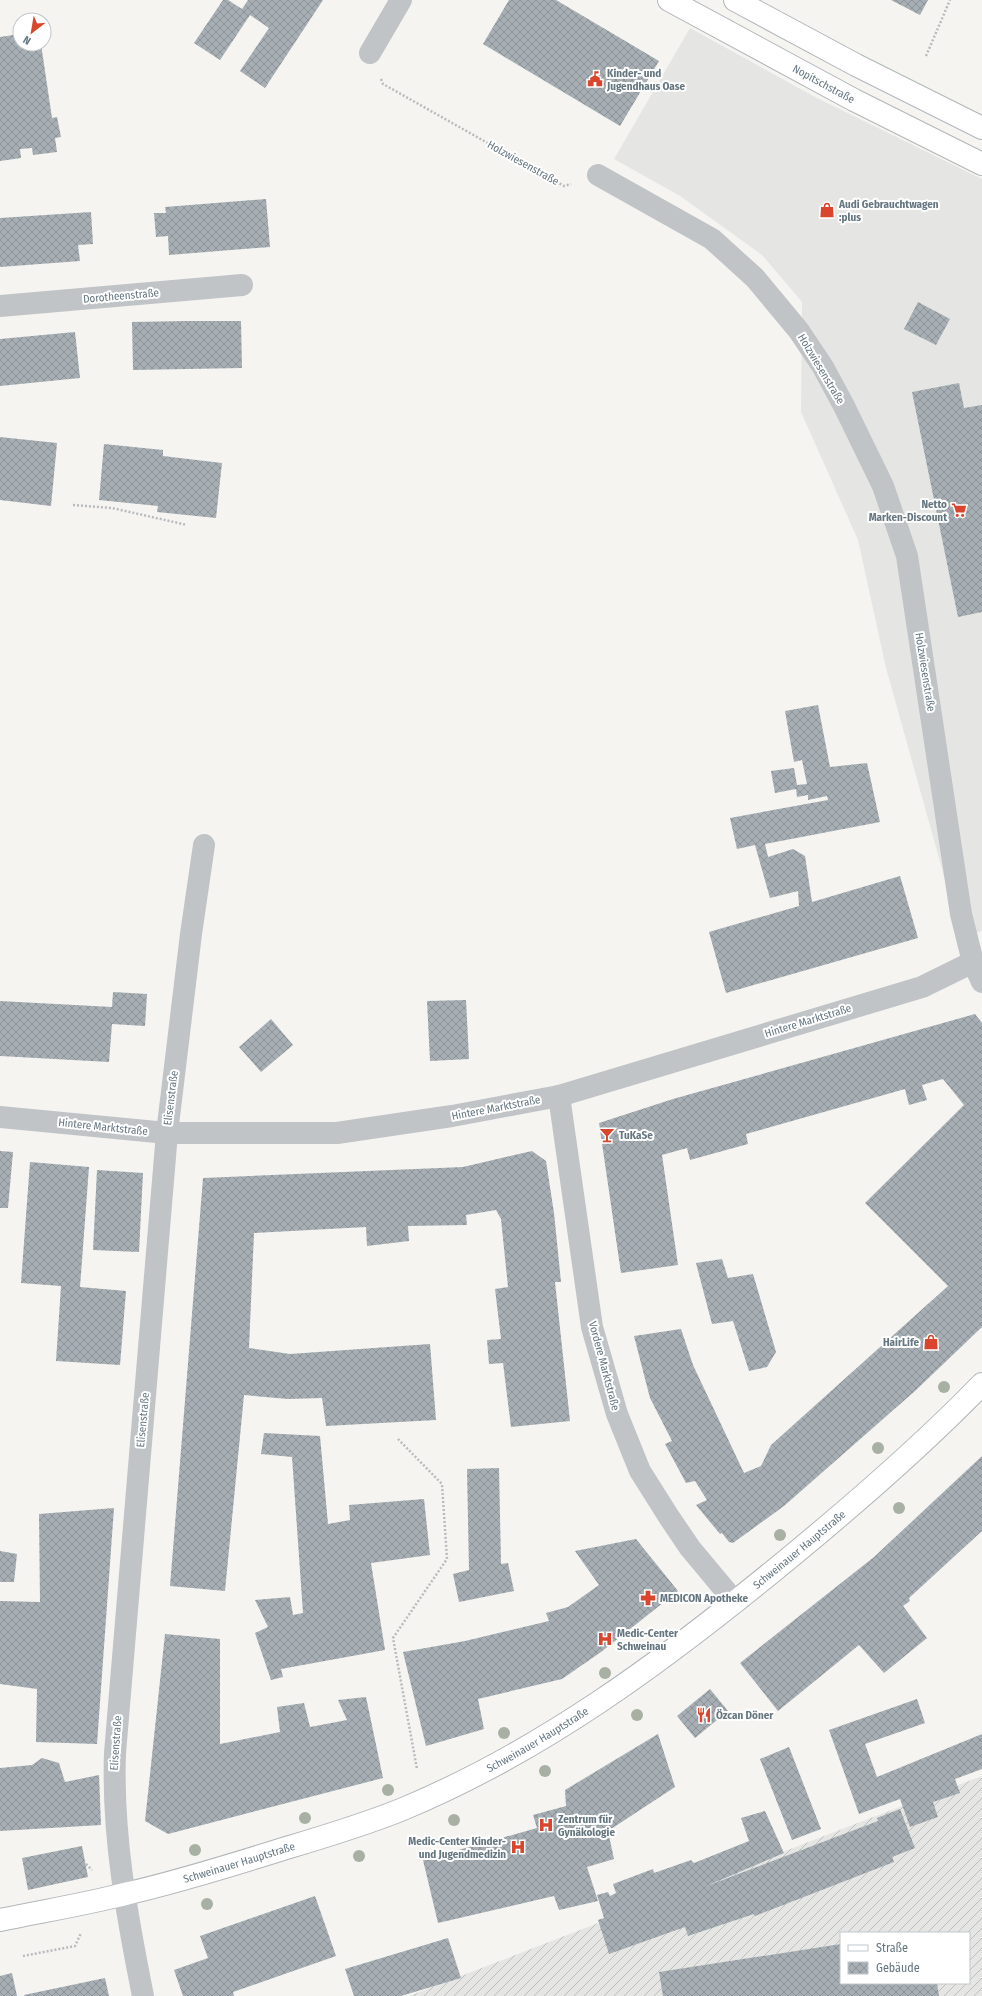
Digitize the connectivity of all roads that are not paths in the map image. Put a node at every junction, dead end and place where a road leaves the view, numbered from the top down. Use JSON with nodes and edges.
{"nodes":[{"id":1,"x":401,"y":0,"type":"edge"},
{"id":2,"x":669,"y":0,"type":"edge"},
{"id":3,"x":735,"y":0,"type":"edge"},
{"id":4,"x":370,"y":53,"type":"road end"},
{"id":5,"x":982,"y":128,"type":"edge"},
{"id":6,"x":982,"y":164,"type":"edge"},
{"id":7,"x":598,"y":175,"type":"road end"},
{"id":8,"x":242,"y":285,"type":"dead end"},
{"id":9,"x":0,"y":306,"type":"edge"},
{"id":10,"x":204,"y":845,"type":"dead end"},
{"id":11,"x":978,"y":972,"type":"edge"},
{"id":12,"x":559,"y":1096,"type":"junction"},
{"id":13,"x":0,"y":1117,"type":"edge"},
{"id":14,"x":167,"y":1133,"type":"junction"},
{"id":15,"x":982,"y":1384,"type":"edge"},
{"id":16,"x":735,"y":1602,"type":"junction"},
{"id":17,"x":125,"y":1894,"type":"junction"},
{"id":18,"x":0,"y":1920,"type":"edge"},
{"id":19,"x":143,"y":1996,"type":"edge"}],
"edges":[{"from":1,"to":4,"type":"street"},
{"from":2,"to":6,"type":"main road","name":"Nopitschstraße"},
{"from":3,"to":5,"type":"main road"},
{"from":7,"to":11,"type":"street","name":"Holzwiesenstraße"},
{"from":8,"to":9,"type":"street","name":"Dorotheenstraße"},
{"from":10,"to":14,"type":"street","name":"Elisenstraße"},
{"from":11,"to":12,"type":"street","name":"Hintere Marktstraße"},
{"from":12,"to":14,"type":"street","name":"Hintere Marktstraße"},
{"from":12,"to":16,"type":"street","name":"Vordere Marktstraße"},
{"from":13,"to":14,"type":"street","name":"Hintere Marktstraße"},
{"from":14,"to":17,"type":"street","name":"Elisenstraße"},
{"from":15,"to":16,"type":"main road","name":"Schweinauer Hauptstraße"},
{"from":16,"to":17,"type":"main road","name":"Schweinauer Hauptstraße"},
{"from":17,"to":18,"type":"main road","name":"Schweinauer Hauptstraße"},
{"from":17,"to":19,"type":"street","name":"Elisenstraße"}]}
